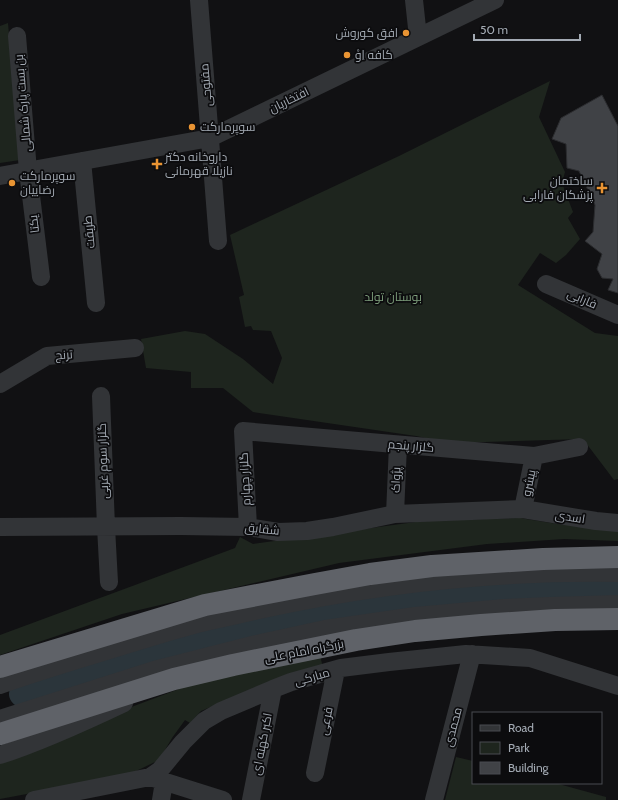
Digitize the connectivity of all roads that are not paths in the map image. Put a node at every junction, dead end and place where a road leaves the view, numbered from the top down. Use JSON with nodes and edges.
{"nodes":[{"id":1,"x":199,"y":0,"type":"edge"},
{"id":2,"x":414,"y":0,"type":"edge"},
{"id":3,"x":495,"y":0,"type":"edge"},
{"id":4,"x":17,"y":36,"type":"dead end"},
{"id":5,"x":418,"y":37,"type":"junction"},
{"id":6,"x":210,"y":138,"type":"junction"},
{"id":7,"x":82,"y":161,"type":"junction"},
{"id":8,"x":28,"y":171,"type":"junction"},
{"id":9,"x":0,"y":176,"type":"edge"},
{"id":10,"x":218,"y":241,"type":"dead end"},
{"id":11,"x":41,"y":277,"type":"dead end"},
{"id":12,"x":546,"y":284,"type":"dead end"},
{"id":13,"x":96,"y":303,"type":"dead end"},
{"id":14,"x":618,"y":315,"type":"edge"},
{"id":15,"x":135,"y":348,"type":"dead end"},
{"id":16,"x":0,"y":384,"type":"edge"},
{"id":17,"x":101,"y":396,"type":"dead end"},
{"id":18,"x":243,"y":431,"type":"joint"},
{"id":19,"x":398,"y":445,"type":"junction"},
{"id":20,"x":579,"y":447,"type":"dead end"},
{"id":21,"x":534,"y":456,"type":"junction"},
{"id":22,"x":523,"y":509,"type":"junction"},
{"id":23,"x":395,"y":514,"type":"junction"},
{"id":24,"x":618,"y":523,"type":"edge"},
{"id":25,"x":0,"y":527,"type":"edge"},
{"id":26,"x":106,"y":527,"type":"junction"},
{"id":27,"x":248,"y":527,"type":"junction"},
{"id":28,"x":618,"y":557,"type":"edge"},
{"id":29,"x":618,"y":573,"type":"edge"},
{"id":30,"x":109,"y":582,"type":"dead end"},
{"id":31,"x":618,"y":604,"type":"edge"},
{"id":32,"x":618,"y":619,"type":"edge"},
{"id":33,"x":472,"y":654,"type":"junction"},
{"id":34,"x":0,"y":667,"type":"edge"},
{"id":35,"x":336,"y":670,"type":"junction"},
{"id":36,"x":174,"y":679,"type":"junction"},
{"id":37,"x":0,"y":685,"type":"edge"},
{"id":38,"x":618,"y":686,"type":"edge"},
{"id":39,"x":273,"y":689,"type":"junction"},
{"id":40,"x":0,"y":719,"type":"edge"},
{"id":41,"x":0,"y":734,"type":"edge"},
{"id":42,"x":0,"y":755,"type":"edge"},
{"id":43,"x":315,"y":773,"type":"dead end"},
{"id":44,"x":157,"y":779,"type":"junction"},
{"id":45,"x":57,"y":798,"type":"edge"},
{"id":46,"x":34,"y":800,"type":"edge"},
{"id":47,"x":161,"y":800,"type":"edge"},
{"id":48,"x":223,"y":800,"type":"edge"},
{"id":49,"x":251,"y":800,"type":"edge"},
{"id":50,"x":434,"y":800,"type":"edge"}],
"edges":[{"from":1,"to":6,"type":"street","name":"مفتوحی"},
{"from":2,"to":5,"type":"street"},
{"from":3,"to":5,"type":"street","name":"افتخاریان"},
{"from":4,"to":8,"type":"street","name":"بن بست پارک شمالی"},
{"from":5,"to":6,"type":"street","name":"افتخاریان"},
{"from":6,"to":7,"type":"street","name":"افتخاریان"},
{"from":6,"to":10,"type":"street","name":"مفتوحی"},
{"from":7,"to":8,"type":"street","name":"افتخاریان"},
{"from":7,"to":13,"type":"street","name":"طریقت"},
{"from":8,"to":9,"type":"street","name":"افتخاریان"},
{"from":8,"to":11,"type":"street","name":"یکتا"},
{"from":12,"to":14,"type":"street","name":"فارابی"},
{"from":15,"to":16,"type":"street","name":"ترنج"},
{"from":17,"to":26,"type":"street","name":"گلزار سوم غربی"},
{"from":18,"to":19,"type":"street","name":"گلزار پنجم"},
{"from":18,"to":27,"type":"street","name":"گلزار چهارم"},
{"from":19,"to":21,"type":"street","name":"گلزار پنجم"},
{"from":19,"to":23,"type":"street","name":"پژواک"},
{"from":20,"to":21,"type":"street","name":"گلزار پنجم"},
{"from":21,"to":22,"type":"street","name":"پیشرو"},
{"from":22,"to":23,"type":"street","name":"شقایق"},
{"from":22,"to":24,"type":"street","name":"اسدی"},
{"from":23,"to":27,"type":"street","name":"شقایق"},
{"from":25,"to":26,"type":"street","name":"شقایق"},
{"from":26,"to":27,"type":"street","name":"شقایق"},
{"from":26,"to":30,"type":"street","name":"گلزار سوم غربی"},
{"from":28,"to":34,"type":"highway"},
{"from":29,"to":37,"type":"street"},
{"from":31,"to":40,"type":"street"},
{"from":32,"to":36,"type":"highway","name":"بزرگراه امام علی"},
{"from":33,"to":35,"type":"street","name":"مبارکی"},
{"from":33,"to":38,"type":"street","name":"مبارکی"},
{"from":33,"to":50,"type":"street","name":"محمدی"},
{"from":35,"to":39,"type":"street","name":"مبارکی"},
{"from":35,"to":43,"type":"street","name":"فرعی"},
{"from":36,"to":41,"type":"highway","name":"بزرگراه امام علی"},
{"from":36,"to":42,"type":"street"},
{"from":39,"to":44,"type":"street","name":"مبارکی"},
{"from":39,"to":49,"type":"street","name":"اکبر کهنه ای"},
{"from":44,"to":45,"type":"street","name":"مبارکی"},
{"from":44,"to":47,"type":"street"},
{"from":44,"to":48,"type":"street"},
{"from":45,"to":46,"type":"street","name":"مبارکی"}]}
